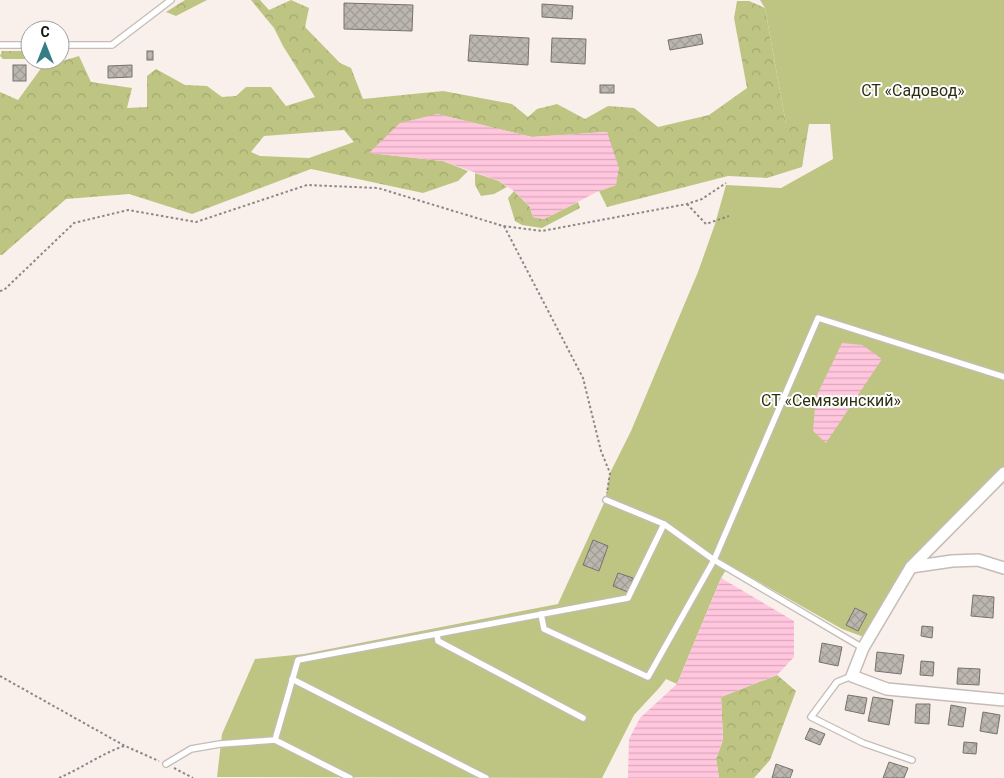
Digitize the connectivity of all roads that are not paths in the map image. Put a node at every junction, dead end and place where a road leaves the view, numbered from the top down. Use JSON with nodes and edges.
{"nodes":[{"id":1,"x":171,"y":0,"type":"edge"},
{"id":2,"x":0,"y":45,"type":"edge"},
{"id":3,"x":20,"y":45,"type":"edge"},
{"id":4,"x":70,"y":45,"type":"edge"},
{"id":5,"x":1004,"y":377,"type":"edge"},
{"id":6,"x":1004,"y":473,"type":"edge"},
{"id":7,"x":606,"y":500,"type":"road end"},
{"id":8,"x":664,"y":524,"type":"junction"},
{"id":9,"x":714,"y":560,"type":"junction"},
{"id":10,"x":911,"y":567,"type":"junction"},
{"id":11,"x":1004,"y":568,"type":"edge"},
{"id":12,"x":541,"y":614,"type":"junction"},
{"id":13,"x":437,"y":634,"type":"junction"},
{"id":14,"x":863,"y":648,"type":"junction"},
{"id":15,"x":852,"y":676,"type":"junction"},
{"id":16,"x":292,"y":679,"type":"junction"},
{"id":17,"x":1004,"y":700,"type":"edge"},
{"id":18,"x":583,"y":718,"type":"dead end"},
{"id":19,"x":275,"y":740,"type":"junction"},
{"id":20,"x":912,"y":760,"type":"dead end"},
{"id":21,"x":166,"y":764,"type":"road end"},
{"id":22,"x":350,"y":778,"type":"edge"},
{"id":23,"x":486,"y":778,"type":"edge"}],
"edges":[{"from":1,"to":4,"type":"lane"},
{"from":2,"to":3,"type":"lane"},
{"from":5,"to":9,"type":"lane"},
{"from":6,"to":10,"type":"street"},
{"from":7,"to":8,"type":"lane"},
{"from":8,"to":9,"type":"lane"},
{"from":8,"to":12,"type":"lane"},
{"from":9,"to":12,"type":"lane"},
{"from":9,"to":14,"type":"lane"},
{"from":10,"to":11,"type":"street"},
{"from":10,"to":14,"type":"street"},
{"from":12,"to":13,"type":"lane"},
{"from":13,"to":16,"type":"lane"},
{"from":13,"to":18,"type":"lane"},
{"from":14,"to":15,"type":"street"},
{"from":15,"to":17,"type":"street"},
{"from":15,"to":20,"type":"lane"},
{"from":16,"to":19,"type":"lane"},
{"from":16,"to":23,"type":"lane"},
{"from":19,"to":21,"type":"lane"},
{"from":19,"to":22,"type":"lane"}]}
